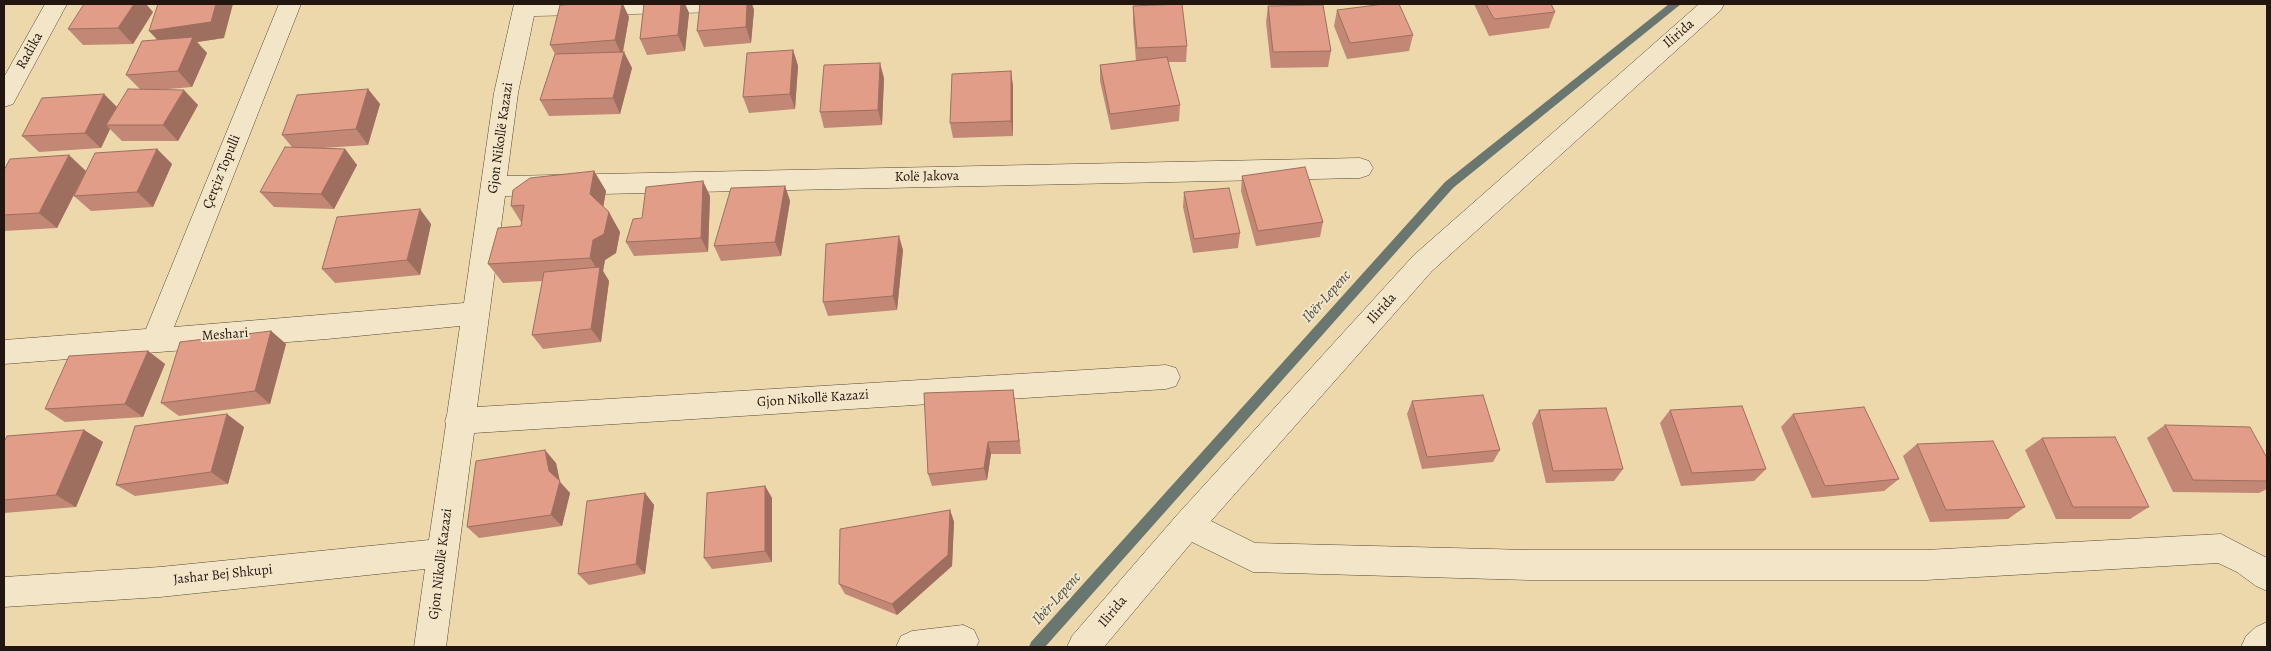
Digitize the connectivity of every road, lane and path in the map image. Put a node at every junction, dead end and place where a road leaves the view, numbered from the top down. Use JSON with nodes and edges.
{"nodes":[{"id":1,"x":56,"y":4,"type":"edge"},
{"id":2,"x":290,"y":4,"type":"edge"},
{"id":3,"x":727,"y":4,"type":"edge"},
{"id":4,"x":1713,"y":4,"type":"edge"},
{"id":5,"x":524,"y":6,"type":"edge"},
{"id":6,"x":4,"y":98,"type":"edge"},
{"id":7,"x":1360,"y":168,"type":"dead end"},
{"id":8,"x":494,"y":186,"type":"junction"},
{"id":9,"x":476,"y":313,"type":"junction"},
{"id":10,"x":155,"y":340,"type":"junction"},
{"id":11,"x":4,"y":352,"type":"edge"},
{"id":12,"x":1166,"y":377,"type":"dead end"},
{"id":13,"x":459,"y":421,"type":"junction"},
{"id":14,"x":1188,"y":525,"type":"junction"},
{"id":15,"x":442,"y":553,"type":"junction"},
{"id":16,"x":2267,"y":576,"type":"edge"},
{"id":17,"x":4,"y":592,"type":"edge"},
{"id":18,"x":2267,"y":638,"type":"edge"},
{"id":19,"x":963,"y":641,"type":"dead end"},
{"id":20,"x":430,"y":647,"type":"edge"},
{"id":21,"x":912,"y":647,"type":"edge"},
{"id":22,"x":1084,"y":647,"type":"edge"},
{"id":23,"x":2257,"y":647,"type":"edge"}],
"edges":[{"from":1,"to":6,"type":"street","name":"Radika"},
{"from":2,"to":10,"type":"street","name":"Çerçiz Topulli"},
{"from":3,"to":5,"type":"street"},
{"from":4,"to":14,"type":"street","name":"Ilirida"},
{"from":5,"to":8,"type":"street","name":"Gjon Nikollë Kazazi"},
{"from":7,"to":8,"type":"street","name":"Kolë Jakova"},
{"from":8,"to":9,"type":"street","name":"Gjon Nikollë Kazazi"},
{"from":9,"to":10,"type":"street","name":"Meshari"},
{"from":9,"to":13,"type":"street","name":"Gjon Nikollë Kazazi"},
{"from":10,"to":11,"type":"street","name":"Meshari"},
{"from":12,"to":13,"type":"street","name":"Gjon Nikollë Kazazi"},
{"from":13,"to":15,"type":"street","name":"Gjon Nikollë Kazazi"},
{"from":14,"to":16,"type":"street"},
{"from":14,"to":22,"type":"street","name":"Ilirida"},
{"from":15,"to":17,"type":"street","name":"Jashar Bej Shkupi"},
{"from":15,"to":20,"type":"street","name":"Gjon Nikollë Kazazi"},
{"from":18,"to":23,"type":"street"},
{"from":19,"to":21,"type":"street"}]}
